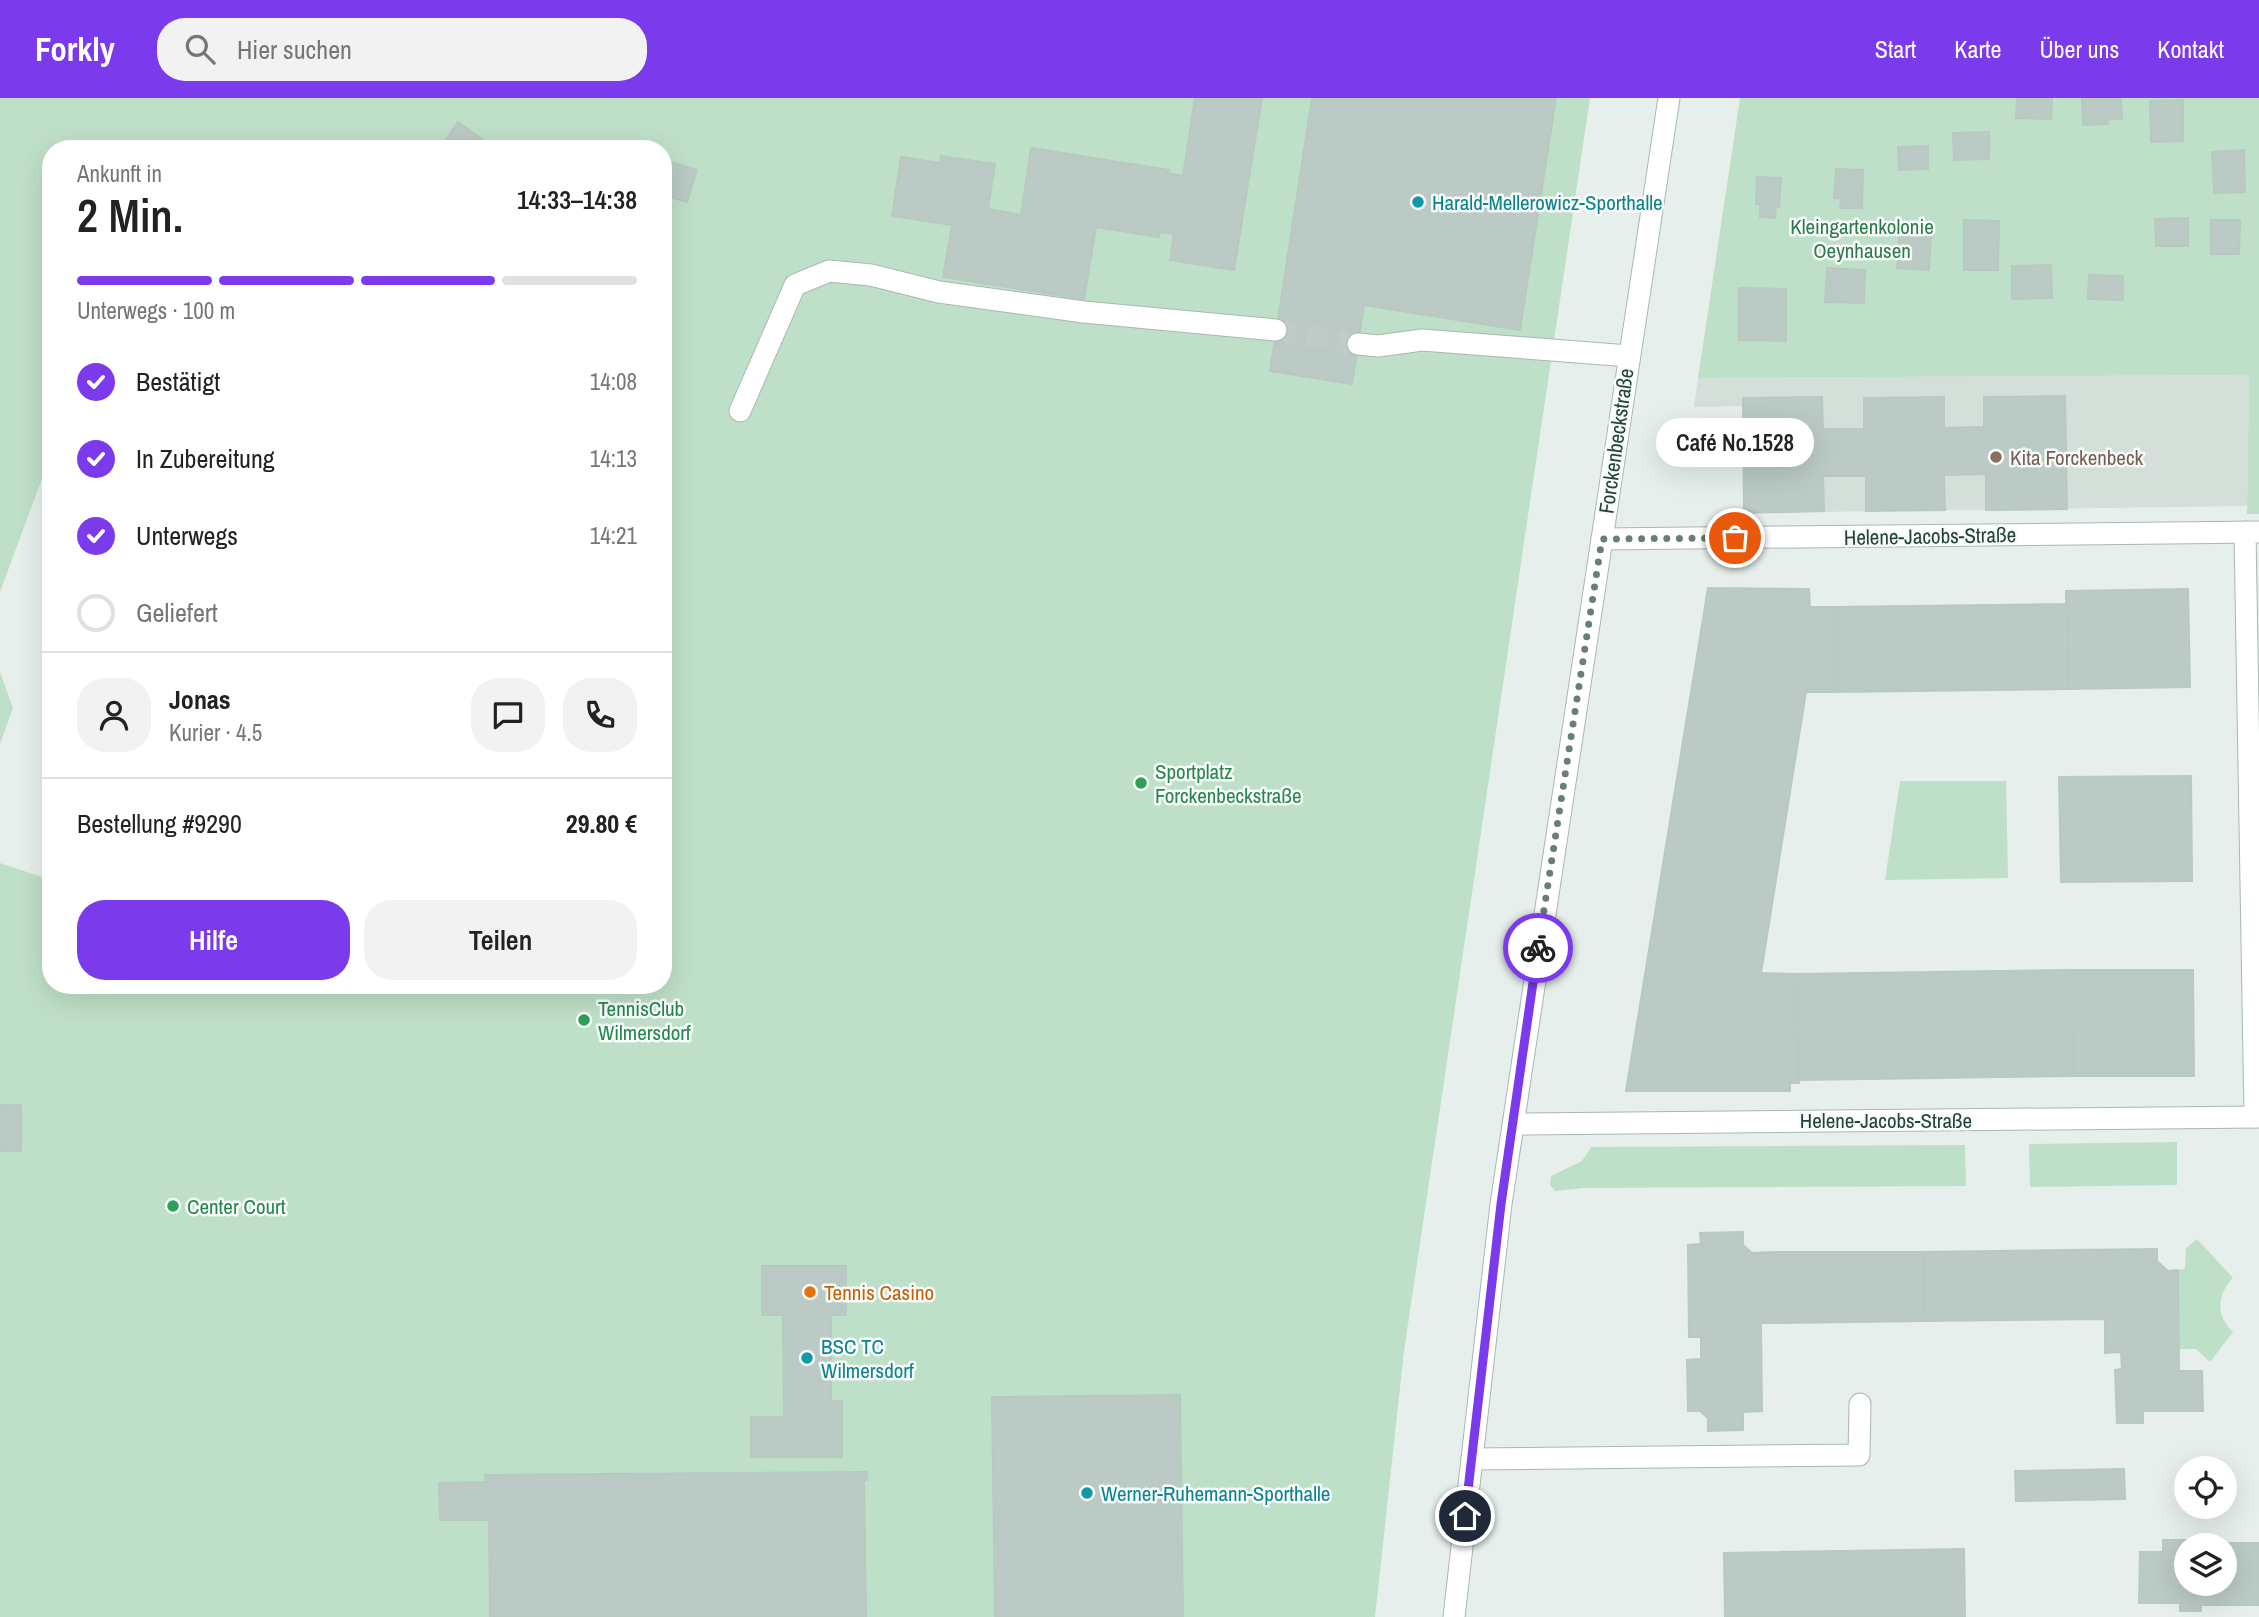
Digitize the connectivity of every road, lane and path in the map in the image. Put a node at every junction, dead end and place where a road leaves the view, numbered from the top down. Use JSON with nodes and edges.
{"nodes":[{"id":1,"x":1669,"y":98,"type":"edge"},
{"id":2,"x":1276,"y":330,"type":"tunnel mouth"},
{"id":3,"x":1358,"y":344,"type":"tunnel mouth"},
{"id":4,"x":1629,"y":356,"type":"junction"},
{"id":5,"x":740,"y":411,"type":"dead end"},
{"id":6,"x":2252,"y":532,"type":"edge"},
{"id":7,"x":1602,"y":539,"type":"junction"},
{"id":8,"x":2257,"y":1117,"type":"edge"},
{"id":9,"x":1513,"y":1124,"type":"junction"},
{"id":10,"x":1860,"y":1404,"type":"dead end"},
{"id":11,"x":1472,"y":1459,"type":"junction"},
{"id":12,"x":1454,"y":1617,"type":"edge"}],
"edges":[{"from":1,"to":4,"type":"street","name":"Forckenbeckstraße"},
{"from":2,"to":5,"type":"street"},
{"from":3,"to":4,"type":"street"},
{"from":4,"to":7,"type":"street","name":"Forckenbeckstraße"},
{"from":6,"to":7,"type":"street","name":"Helene-Jacobs-Straße"},
{"from":6,"to":8,"type":"street"},
{"from":7,"to":9,"type":"street","name":"Forckenbeckstraße"},
{"from":8,"to":9,"type":"street","name":"Helene-Jacobs-Straße"},
{"from":9,"to":11,"type":"street","name":"Forckenbeckstraße"},
{"from":10,"to":11,"type":"street"},
{"from":11,"to":12,"type":"street","name":"Forckenbeckstraße"}]}
